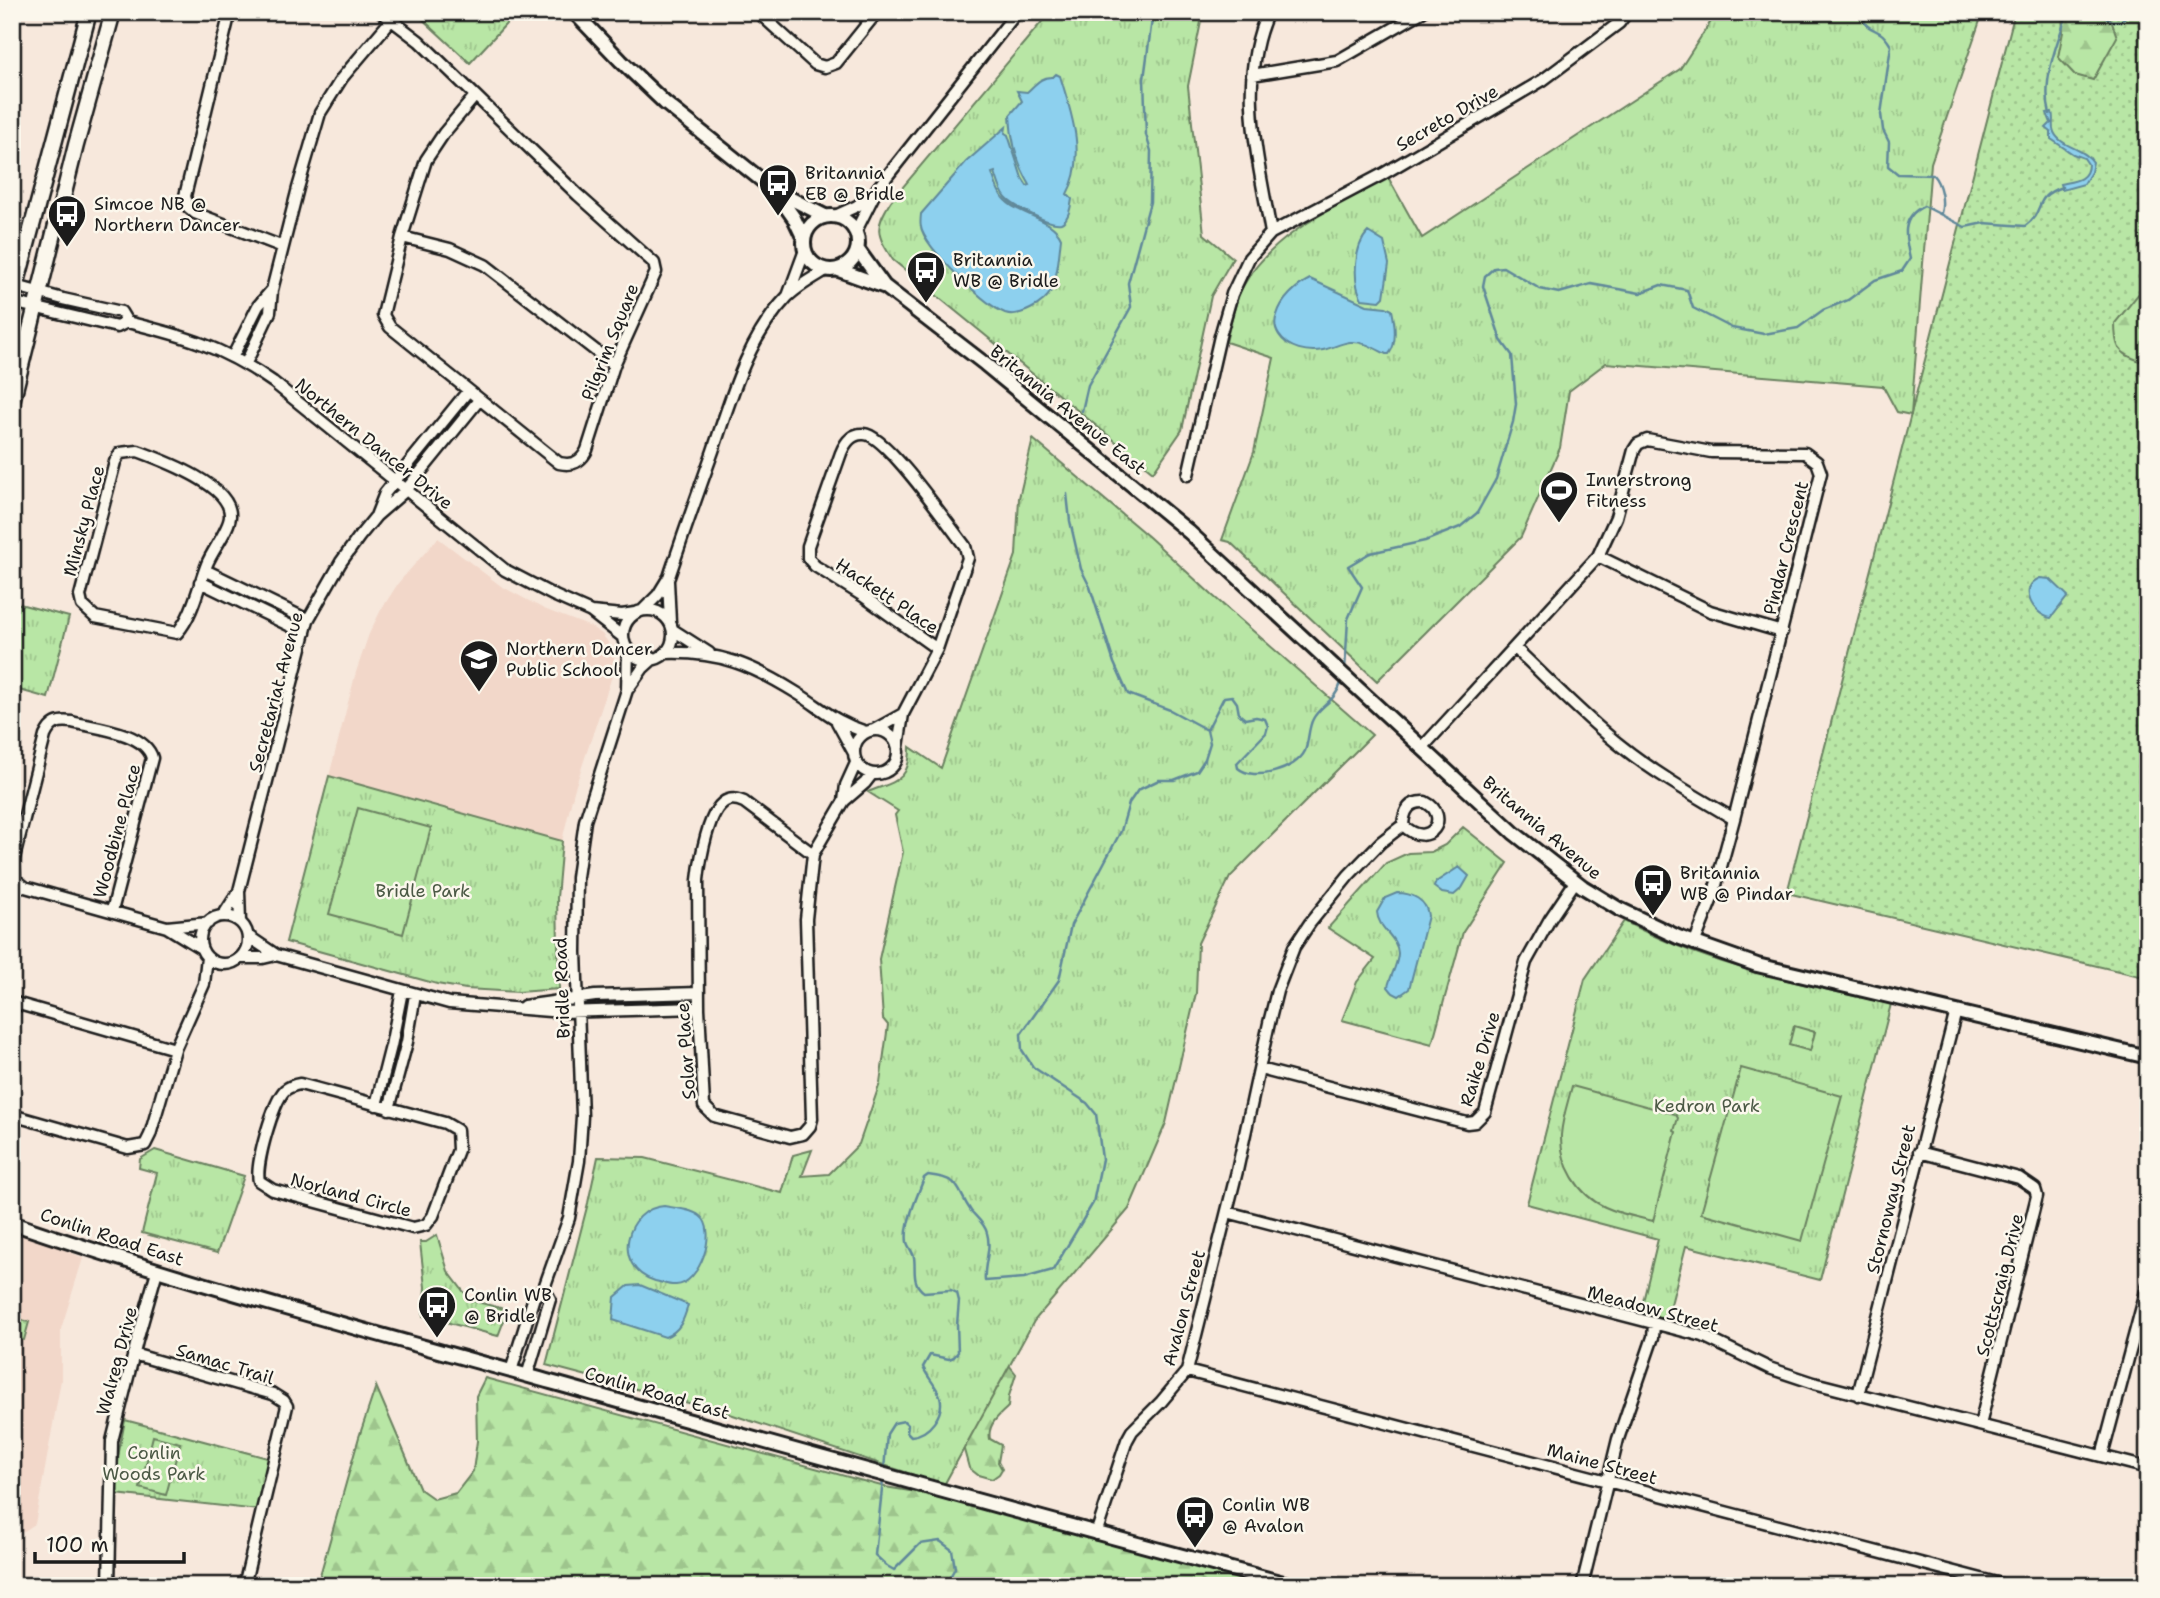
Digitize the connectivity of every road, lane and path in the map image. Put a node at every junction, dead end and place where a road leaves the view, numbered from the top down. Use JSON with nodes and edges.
{"nodes":[{"id":1,"x":89,"y":12,"type":"edge"},
{"id":2,"x":113,"y":12,"type":"edge"},
{"id":3,"x":230,"y":12,"type":"edge"},
{"id":4,"x":381,"y":12,"type":"edge"},
{"id":5,"x":574,"y":12,"type":"edge"},
{"id":6,"x":758,"y":12,"type":"edge"},
{"id":7,"x":877,"y":12,"type":"edge"},
{"id":8,"x":1017,"y":12,"type":"edge"},
{"id":9,"x":1268,"y":12,"type":"edge"},
{"id":10,"x":1422,"y":12,"type":"edge"},
{"id":11,"x":1627,"y":12,"type":"edge"},
{"id":12,"x":392,"y":19,"type":"junction"},
{"id":13,"x":1252,"y":75,"type":"junction"},
{"id":14,"x":475,"y":96,"type":"junction"},
{"id":15,"x":877,"y":189,"type":"junction"},
{"id":16,"x":774,"y":190,"type":"junction"},
{"id":17,"x":830,"y":216,"type":"junction"},
{"id":18,"x":856,"y":231,"type":"junction"},
{"id":19,"x":1271,"y":233,"type":"junction"},
{"id":20,"x":402,"y":237,"type":"junction"},
{"id":21,"x":804,"y":244,"type":"junction"},
{"id":22,"x":283,"y":247,"type":"junction"},
{"id":23,"x":858,"y":250,"type":"junction"},
{"id":24,"x":833,"y":270,"type":"junction"},
{"id":25,"x":884,"y":286,"type":"junction"},
{"id":26,"x":28,"y":289,"type":"junction"},
{"id":27,"x":272,"y":290,"type":"junction"},
{"id":28,"x":788,"y":297,"type":"junction"},
{"id":29,"x":12,"y":301,"type":"edge"},
{"id":30,"x":34,"y":309,"type":"junction"},
{"id":31,"x":127,"y":322,"type":"junction"},
{"id":32,"x":233,"y":356,"type":"junction"},
{"id":33,"x":246,"y":363,"type":"junction"},
{"id":34,"x":614,"y":365,"type":"junction"},
{"id":35,"x":468,"y":391,"type":"junction"},
{"id":36,"x":480,"y":400,"type":"junction"},
{"id":37,"x":12,"y":402,"type":"edge"},
{"id":38,"x":1188,"y":475,"type":"dead end"},
{"id":39,"x":396,"y":481,"type":"junction"},
{"id":40,"x":406,"y":490,"type":"junction"},
{"id":41,"x":376,"y":516,"type":"junction"},
{"id":42,"x":1598,"y":556,"type":"junction"},
{"id":43,"x":1227,"y":566,"type":"joint"},
{"id":44,"x":205,"y":570,"type":"junction"},
{"id":45,"x":669,"y":577,"type":"junction"},
{"id":46,"x":200,"y":582,"type":"junction"},
{"id":47,"x":591,"y":611,"type":"junction"},
{"id":48,"x":639,"y":612,"type":"junction"},
{"id":49,"x":309,"y":620,"type":"junction"},
{"id":50,"x":671,"y":626,"type":"junction"},
{"id":51,"x":1782,"y":632,"type":"junction"},
{"id":52,"x":305,"y":633,"type":"junction"},
{"id":53,"x":623,"y":637,"type":"junction"},
{"id":54,"x":1515,"y":648,"type":"junction"},
{"id":55,"x":628,"y":649,"type":"junction"},
{"id":56,"x":937,"y":649,"type":"junction"},
{"id":57,"x":665,"y":653,"type":"junction"},
{"id":58,"x":713,"y":655,"type":"junction"},
{"id":59,"x":655,"y":658,"type":"junction"},
{"id":60,"x":627,"y":690,"type":"junction"},
{"id":61,"x":903,"y":715,"type":"junction"},
{"id":62,"x":837,"y":721,"type":"junction"},
{"id":63,"x":870,"y":731,"type":"junction"},
{"id":64,"x":898,"y":747,"type":"junction"},
{"id":65,"x":1422,"y":748,"type":"junction"},
{"id":66,"x":855,"y":758,"type":"junction"},
{"id":67,"x":872,"y":774,"type":"junction"},
{"id":68,"x":844,"y":801,"type":"junction"},
{"id":69,"x":1734,"y":819,"type":"junction"},
{"id":70,"x":1403,"y":825,"type":"dead end"},
{"id":71,"x":813,"y":854,"type":"junction"},
{"id":72,"x":1575,"y":882,"type":"junction"},
{"id":73,"x":239,"y":891,"type":"junction"},
{"id":74,"x":112,"y":911,"type":"junction"},
{"id":75,"x":223,"y":916,"type":"junction"},
{"id":76,"x":240,"y":922,"type":"junction"},
{"id":77,"x":208,"y":923,"type":"junction"},
{"id":78,"x":167,"y":927,"type":"junction"},
{"id":79,"x":248,"y":936,"type":"junction"},
{"id":80,"x":1694,"y":944,"type":"junction"},
{"id":81,"x":204,"y":953,"type":"junction"},
{"id":82,"x":276,"y":955,"type":"junction"},
{"id":83,"x":242,"y":958,"type":"junction"},
{"id":84,"x":223,"y":964,"type":"junction"},
{"id":85,"x":204,"y":984,"type":"junction"},
{"id":86,"x":402,"y":991,"type":"junction"},
{"id":87,"x":698,"y":993,"type":"junction"},
{"id":88,"x":415,"y":995,"type":"junction"},
{"id":89,"x":578,"y":998,"type":"junction"},
{"id":90,"x":12,"y":1002,"type":"edge"},
{"id":91,"x":513,"y":1008,"type":"junction"},
{"id":92,"x":699,"y":1008,"type":"junction"},
{"id":93,"x":579,"y":1011,"type":"junction"},
{"id":94,"x":1956,"y":1012,"type":"junction"},
{"id":95,"x":175,"y":1049,"type":"junction"},
{"id":96,"x":2148,"y":1057,"type":"edge"},
{"id":97,"x":1260,"y":1069,"type":"junction"},
{"id":98,"x":376,"y":1105,"type":"junction"},
{"id":99,"x":388,"y":1109,"type":"junction"},
{"id":100,"x":12,"y":1115,"type":"edge"},
{"id":101,"x":1919,"y":1152,"type":"junction"},
{"id":102,"x":1227,"y":1212,"type":"junction"},
{"id":103,"x":12,"y":1223,"type":"edge"},
{"id":104,"x":157,"y":1271,"type":"junction"},
{"id":105,"x":2148,"y":1283,"type":"edge"},
{"id":106,"x":544,"y":1288,"type":"junction"},
{"id":107,"x":1654,"y":1325,"type":"junction"},
{"id":108,"x":134,"y":1354,"type":"junction"},
{"id":109,"x":511,"y":1371,"type":"junction"},
{"id":110,"x":1187,"y":1371,"type":"junction"},
{"id":111,"x":527,"y":1376,"type":"junction"},
{"id":112,"x":1858,"y":1395,"type":"junction"},
{"id":113,"x":1980,"y":1425,"type":"junction"},
{"id":114,"x":2102,"y":1456,"type":"junction"},
{"id":115,"x":2148,"y":1468,"type":"edge"},
{"id":116,"x":1608,"y":1482,"type":"junction"},
{"id":117,"x":1096,"y":1534,"type":"junction"},
{"id":118,"x":109,"y":1586,"type":"edge"},
{"id":119,"x":244,"y":1586,"type":"edge"},
{"id":120,"x":1295,"y":1586,"type":"edge"},
{"id":121,"x":1581,"y":1586,"type":"edge"},
{"id":122,"x":2008,"y":1586,"type":"edge"}],
"edges":[{"from":1,"to":26,"type":"main road"},
{"from":2,"to":26,"type":"main road"},
{"from":3,"to":22,"type":"street"},
{"from":4,"to":12,"type":"street"},
{"from":5,"to":16,"type":"street"},
{"from":6,"to":7,"type":"street"},
{"from":8,"to":15,"type":"street"},
{"from":9,"to":13,"type":"street"},
{"from":10,"to":13,"type":"street"},
{"from":11,"to":19,"type":"street","name":"Secreto Drive"},
{"from":12,"to":14,"type":"street"},
{"from":12,"to":22,"type":"street"},
{"from":13,"to":19,"type":"street"},
{"from":14,"to":20,"type":"street","name":"Pilgrim Square"},
{"from":14,"to":34,"type":"street","name":"Pilgrim Square"},
{"from":15,"to":17,"type":"street"},
{"from":15,"to":18,"type":"street"},
{"from":16,"to":17,"type":"street"},
{"from":16,"to":21,"type":"street"},
{"from":17,"to":18,"type":"street"},
{"from":17,"to":21,"type":"street"},
{"from":18,"to":23,"type":"street"},
{"from":19,"to":38,"type":"street"},
{"from":20,"to":34,"type":"street"},
{"from":20,"to":35,"type":"street","name":"Pilgrim Square"},
{"from":21,"to":24,"type":"street"},
{"from":21,"to":28,"type":"street"},
{"from":22,"to":27,"type":"street"},
{"from":23,"to":24,"type":"street"},
{"from":23,"to":25,"type":"street","name":"Britannia Avenue East"},
{"from":24,"to":25,"type":"street","name":"Britannia Avenue East"},
{"from":24,"to":28,"type":"street"},
{"from":25,"to":43,"type":"street","name":"Britannia Avenue East"},
{"from":26,"to":29,"type":"main road"},
{"from":26,"to":30,"type":"main road"},
{"from":26,"to":31,"type":"street","name":"Northern Dancer Drive"},
{"from":27,"to":32,"type":"street"},
{"from":27,"to":33,"type":"street"},
{"from":28,"to":45,"type":"street"},
{"from":29,"to":30,"type":"street","name":"Northern Dancer Drive"},
{"from":30,"to":31,"type":"street","name":"Northern Dancer Drive"},
{"from":30,"to":37,"type":"main road"},
{"from":31,"to":32,"type":"street","name":"Northern Dancer Drive"},
{"from":32,"to":33,"type":"street","name":"Northern Dancer Drive"},
{"from":33,"to":39,"type":"street","name":"Northern Dancer Drive"},
{"from":34,"to":36,"type":"street","name":"Pilgrim Square"},
{"from":35,"to":36,"type":"street","name":"Pilgrim Square"},
{"from":35,"to":39,"type":"street","name":"Secretariat Avenue"},
{"from":36,"to":40,"type":"street","name":"Secretariat Avenue"},
{"from":39,"to":40,"type":"street","name":"Northern Dancer Drive"},
{"from":39,"to":41,"type":"street","name":"Secretariat Avenue"},
{"from":40,"to":41,"type":"street","name":"Secretariat Avenue"},
{"from":40,"to":47,"type":"street","name":"Northern Dancer Drive"},
{"from":41,"to":49,"type":"street","name":"Secretariat Avenue"},
{"from":42,"to":51,"type":"street"},
{"from":42,"to":51,"type":"street","name":"Pindar Crescent"},
{"from":42,"to":54,"type":"street","name":"Pindar Crescent"},
{"from":43,"to":65,"type":"street","name":"Britannia Avenue"},
{"from":44,"to":46,"type":"street","name":"Minsky Place"},
{"from":44,"to":46,"type":"street","name":"Minsky Place"},
{"from":44,"to":49,"type":"street"},
{"from":45,"to":48,"type":"street"},
{"from":45,"to":50,"type":"street"},
{"from":46,"to":52,"type":"street"},
{"from":47,"to":48,"type":"street","name":"Northern Dancer Drive"},
{"from":47,"to":53,"type":"street","name":"Northern Dancer Drive"},
{"from":48,"to":50,"type":"street"},
{"from":48,"to":53,"type":"street"},
{"from":49,"to":52,"type":"street","name":"Secretariat Avenue"},
{"from":50,"to":57,"type":"street"},
{"from":50,"to":58,"type":"street"},
{"from":51,"to":69,"type":"street","name":"Pindar Crescent"},
{"from":52,"to":73,"type":"street","name":"Secretariat Avenue"},
{"from":53,"to":55,"type":"street"},
{"from":54,"to":65,"type":"street","name":"Pindar Crescent"},
{"from":54,"to":69,"type":"street"},
{"from":55,"to":59,"type":"street"},
{"from":55,"to":60,"type":"street","name":"Bridle Road"},
{"from":56,"to":56,"type":"street","name":"Hackett Place"},
{"from":56,"to":61,"type":"street","name":"Hackett Place"},
{"from":57,"to":58,"type":"street"},
{"from":57,"to":59,"type":"street"},
{"from":58,"to":62,"type":"street"},
{"from":59,"to":60,"type":"street","name":"Bridle Road"},
{"from":60,"to":89,"type":"street","name":"Bridle Road"},
{"from":61,"to":63,"type":"street"},
{"from":61,"to":64,"type":"street","name":"Hackett Place"},
{"from":62,"to":63,"type":"street"},
{"from":62,"to":66,"type":"street"},
{"from":63,"to":64,"type":"street"},
{"from":63,"to":66,"type":"street"},
{"from":64,"to":67,"type":"street"},
{"from":65,"to":72,"type":"street","name":"Britannia Avenue"},
{"from":66,"to":67,"type":"street"},
{"from":66,"to":68,"type":"street","name":"Solar Place"},
{"from":67,"to":68,"type":"street","name":"Solar Place"},
{"from":68,"to":71,"type":"street","name":"Solar Place"},
{"from":69,"to":80,"type":"street","name":"Pindar Crescent"},
{"from":70,"to":97,"type":"street","name":"Avalon Street"},
{"from":71,"to":87,"type":"street","name":"Solar Place"},
{"from":71,"to":92,"type":"street","name":"Solar Place"},
{"from":72,"to":80,"type":"street","name":"Britannia Avenue"},
{"from":72,"to":97,"type":"street","name":"Raike Drive"},
{"from":73,"to":75,"type":"street","name":"Secretariat Avenue"},
{"from":73,"to":76,"type":"street","name":"Secretariat Avenue"},
{"from":74,"to":74,"type":"street","name":"Woodbine Place"},
{"from":74,"to":78,"type":"street","name":"Woodbine Place"},
{"from":75,"to":76,"type":"street"},
{"from":75,"to":77,"type":"street"},
{"from":76,"to":79,"type":"street"},
{"from":77,"to":78,"type":"street","name":"Woodbine Place"},
{"from":77,"to":81,"type":"street"},
{"from":78,"to":81,"type":"street","name":"Woodbine Place"},
{"from":79,"to":82,"type":"street"},
{"from":79,"to":83,"type":"street"},
{"from":80,"to":94,"type":"street","name":"Britannia Avenue"},
{"from":81,"to":84,"type":"street"},
{"from":81,"to":85,"type":"street"},
{"from":82,"to":83,"type":"street"},
{"from":82,"to":86,"type":"street"},
{"from":83,"to":84,"type":"street"},
{"from":84,"to":85,"type":"street"},
{"from":85,"to":95,"type":"street"},
{"from":86,"to":88,"type":"street"},
{"from":86,"to":98,"type":"street"},
{"from":87,"to":89,"type":"street"},
{"from":87,"to":92,"type":"street","name":"Solar Place"},
{"from":88,"to":91,"type":"street"},
{"from":88,"to":99,"type":"street"},
{"from":89,"to":91,"type":"street"},
{"from":89,"to":93,"type":"street","name":"Bridle Road"},
{"from":90,"to":95,"type":"street"},
{"from":91,"to":93,"type":"street"},
{"from":92,"to":93,"type":"street"},
{"from":93,"to":106,"type":"street","name":"Bridle Road"},
{"from":94,"to":96,"type":"street","name":"Britannia Avenue"},
{"from":94,"to":101,"type":"street","name":"Stornoway Street"},
{"from":95,"to":100,"type":"street"},
{"from":97,"to":102,"type":"street","name":"Avalon Street"},
{"from":98,"to":99,"type":"street","name":"Norland Circle"},
{"from":98,"to":99,"type":"street","name":"Norland Circle"},
{"from":101,"to":112,"type":"street","name":"Stornoway Street"},
{"from":101,"to":113,"type":"street","name":"Scottscraig Drive"},
{"from":102,"to":107,"type":"street","name":"Meadow Street"},
{"from":102,"to":110,"type":"street","name":"Avalon Street"},
{"from":103,"to":104,"type":"street","name":"Conlin Road East"},
{"from":104,"to":108,"type":"street","name":"Walreg Drive"},
{"from":104,"to":109,"type":"street","name":"Conlin Road East"},
{"from":105,"to":114,"type":"street"},
{"from":106,"to":109,"type":"street","name":"Bridle Road"},
{"from":106,"to":111,"type":"street","name":"Bridle Road"},
{"from":107,"to":112,"type":"street","name":"Meadow Street"},
{"from":107,"to":116,"type":"street"},
{"from":108,"to":118,"type":"street","name":"Walreg Drive"},
{"from":108,"to":119,"type":"street","name":"Samac Trail"},
{"from":109,"to":111,"type":"street","name":"Conlin Road East"},
{"from":110,"to":116,"type":"street","name":"Maine Street"},
{"from":110,"to":117,"type":"street","name":"Avalon Street"},
{"from":111,"to":117,"type":"street","name":"Conlin Road East"},
{"from":112,"to":113,"type":"street","name":"Meadow Street"},
{"from":113,"to":114,"type":"street","name":"Meadow Street"},
{"from":114,"to":115,"type":"street","name":"Meadow Street"},
{"from":116,"to":121,"type":"street"},
{"from":116,"to":122,"type":"street","name":"Maine Street"},
{"from":117,"to":120,"type":"street","name":"Conlin Road East"}]}
